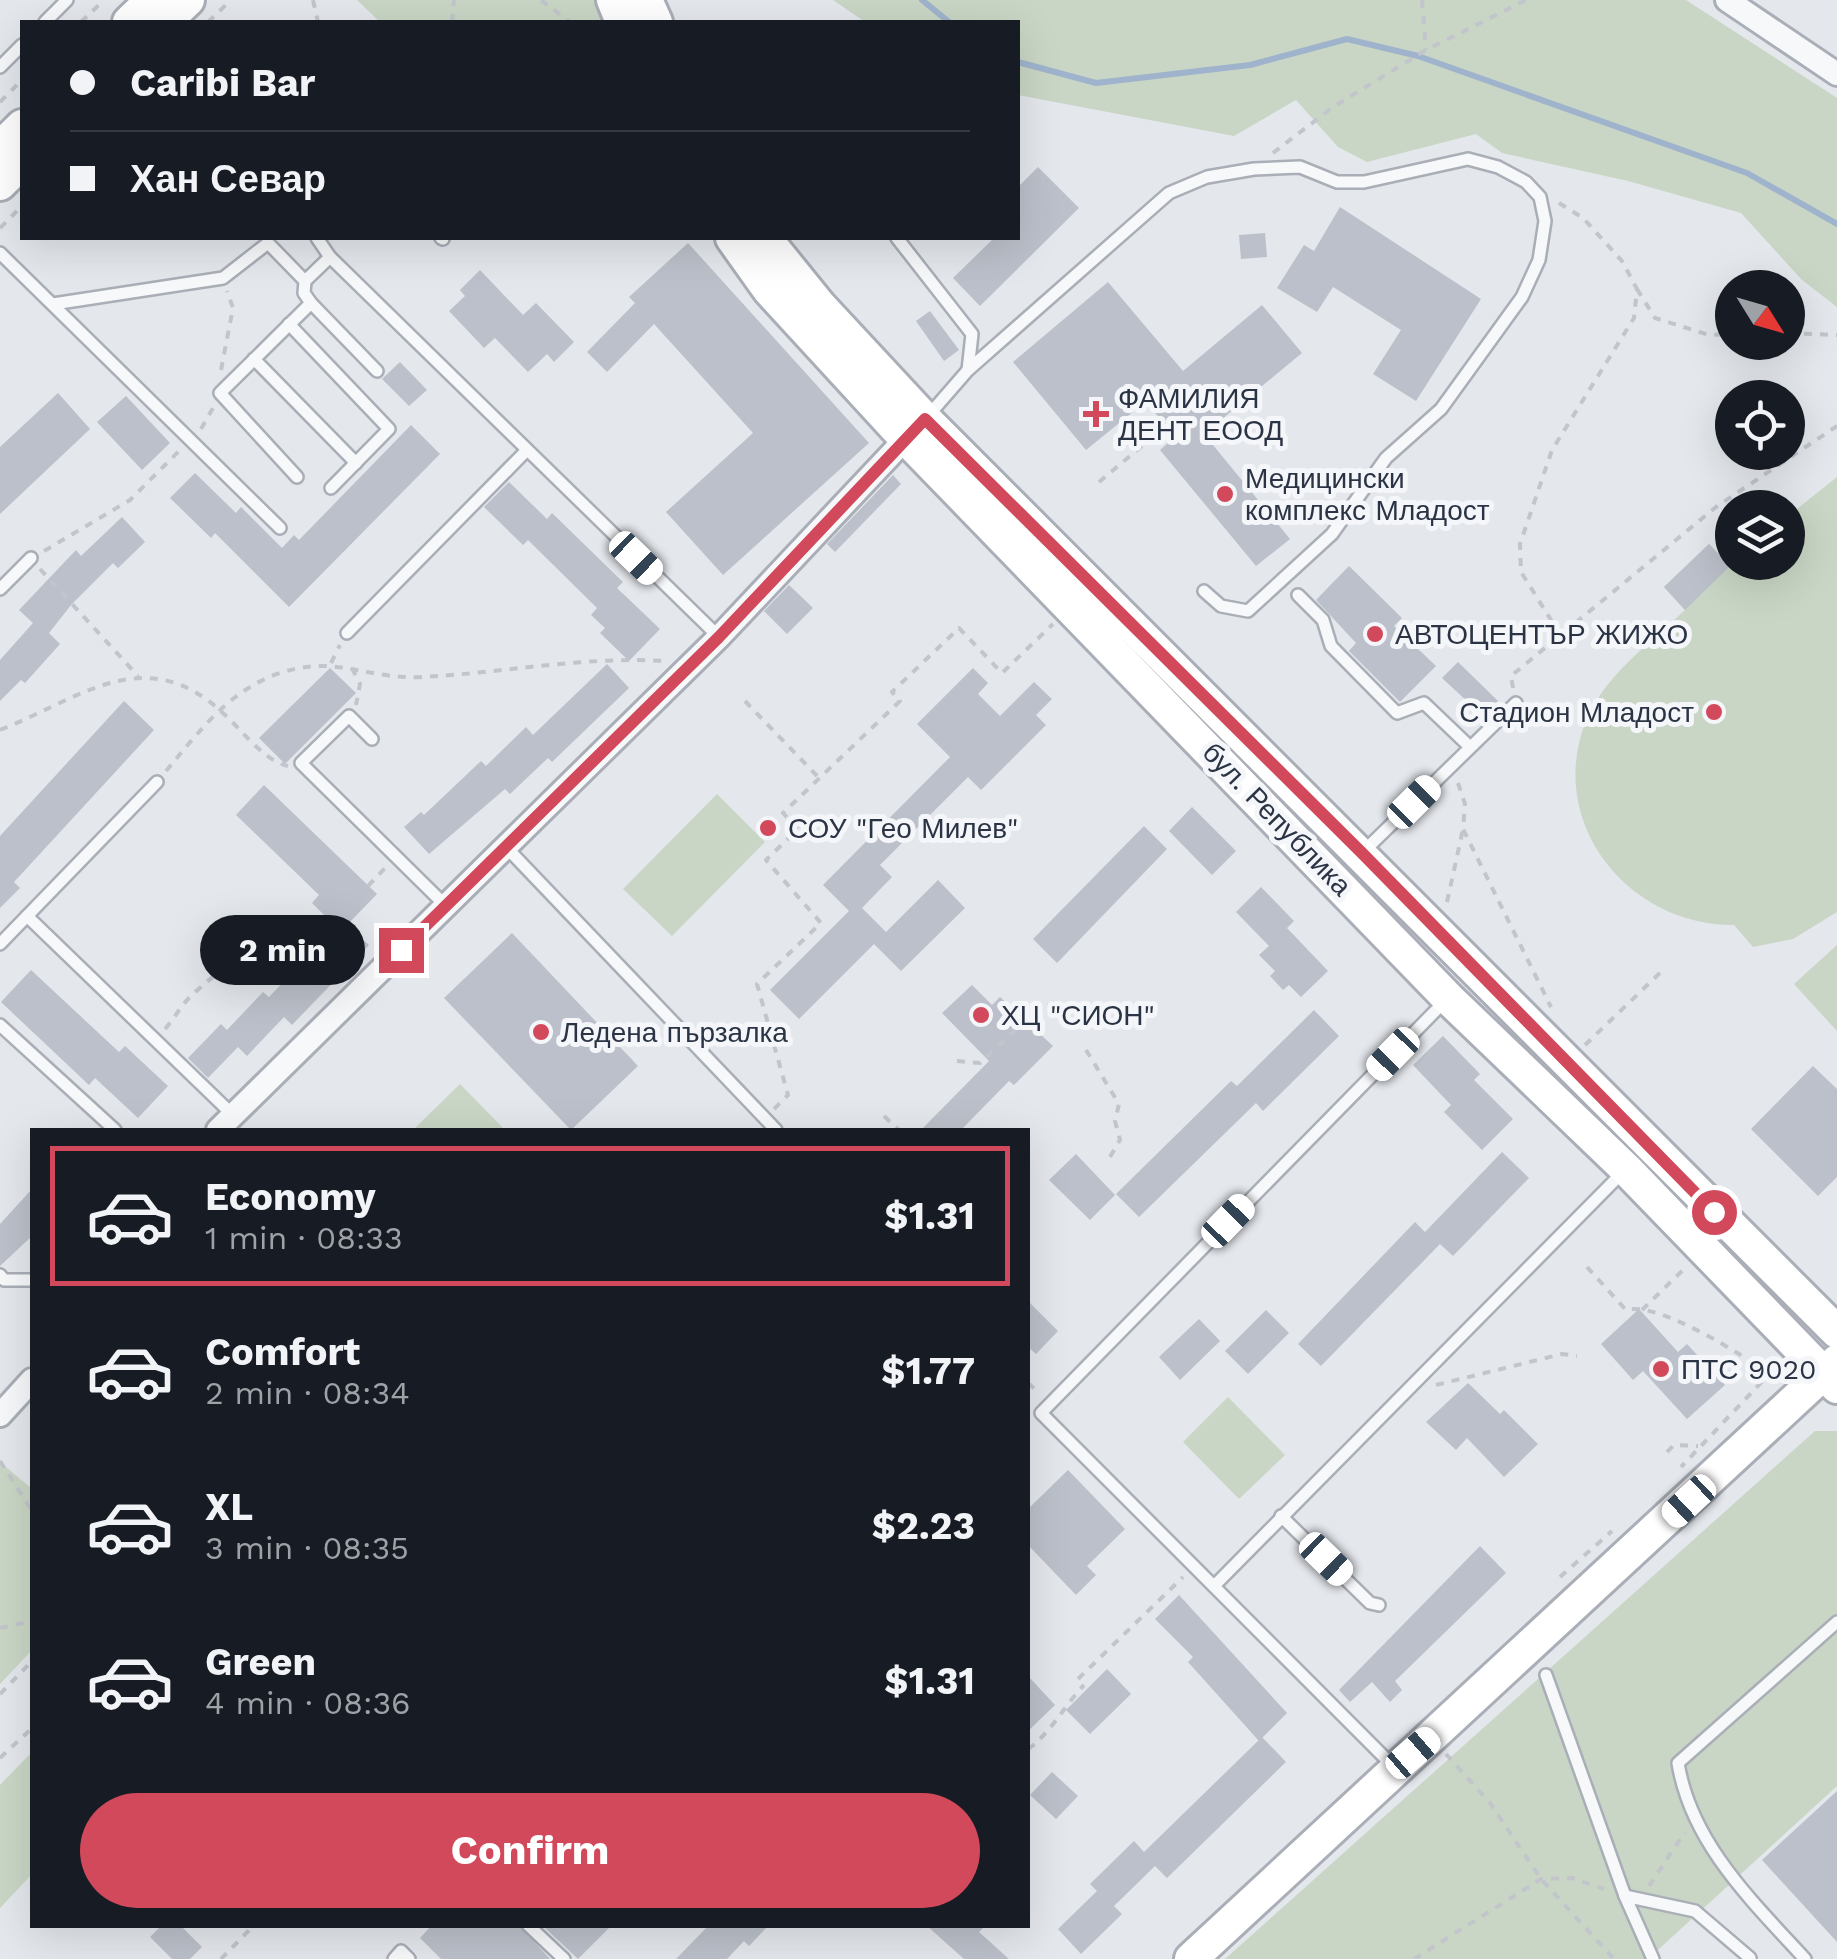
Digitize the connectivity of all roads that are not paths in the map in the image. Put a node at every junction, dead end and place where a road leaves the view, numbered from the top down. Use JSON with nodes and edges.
{"nodes":[{"id":1,"x":68,"y":0,"type":"edge"},
{"id":2,"x":152,"y":0,"type":"edge"},
{"id":3,"x":188,"y":0,"type":"edge"},
{"id":4,"x":1726,"y":0,"type":"edge"},
{"id":5,"x":47,"y":20,"type":"edge"},
{"id":6,"x":130,"y":20,"type":"edge"},
{"id":7,"x":167,"y":20,"type":"edge"},
{"id":8,"x":20,"y":46,"type":"edge"},
{"id":9,"x":0,"y":67,"type":"edge"},
{"id":10,"x":1837,"y":74,"type":"edge"},
{"id":11,"x":20,"y":128,"type":"edge"},
{"id":12,"x":0,"y":148,"type":"edge"},
{"id":13,"x":20,"y":164,"type":"edge"},
{"id":14,"x":0,"y":184,"type":"edge"},
{"id":15,"x":318,"y":240,"type":"edge"},
{"id":16,"x":734,"y":240,"type":"edge"},
{"id":17,"x":767,"y":240,"type":"edge"},
{"id":18,"x":899,"y":240,"type":"edge"},
{"id":19,"x":0,"y":253,"type":"edge"},
{"id":20,"x":330,"y":257,"type":"junction"},
{"id":21,"x":306,"y":280,"type":"junction"},
{"id":22,"x":311,"y":303,"type":"junction"},
{"id":23,"x":53,"y":304,"type":"junction"},
{"id":24,"x":289,"y":324,"type":"junction"},
{"id":25,"x":254,"y":360,"type":"junction"},
{"id":26,"x":968,"y":370,"type":"junction"},
{"id":27,"x":377,"y":371,"type":"dead end"},
{"id":28,"x":915,"y":428,"type":"junction"},
{"id":29,"x":526,"y":452,"type":"junction"},
{"id":30,"x":356,"y":463,"type":"junction"},
{"id":31,"x":297,"y":478,"type":"dead end"},
{"id":32,"x":331,"y":488,"type":"dead end"},
{"id":33,"x":280,"y":528,"type":"dead end"},
{"id":34,"x":30,"y":558,"type":"road end"},
{"id":35,"x":0,"y":589,"type":"edge"},
{"id":36,"x":1204,"y":591,"type":"dead end"},
{"id":37,"x":1298,"y":595,"type":"dead end"},
{"id":38,"x":347,"y":633,"type":"dead end"},
{"id":39,"x":719,"y":637,"type":"junction"},
{"id":40,"x":1516,"y":703,"type":"road end"},
{"id":41,"x":1498,"y":718,"type":"junction"},
{"id":42,"x":1510,"y":724,"type":"dead end"},
{"id":43,"x":372,"y":739,"type":"dead end"},
{"id":44,"x":1470,"y":746,"type":"junction"},
{"id":45,"x":156,"y":782,"type":"road end"},
{"id":46,"x":506,"y":847,"type":"junction"},
{"id":47,"x":1362,"y":853,"type":"junction"},
{"id":48,"x":446,"y":906,"type":"junction"},
{"id":49,"x":27,"y":916,"type":"junction"},
{"id":50,"x":0,"y":944,"type":"edge"},
{"id":51,"x":1448,"y":998,"type":"junction"},
{"id":52,"x":0,"y":1024,"type":"edge"},
{"id":53,"x":225,"y":1122,"type":"edge"},
{"id":54,"x":113,"y":1128,"type":"edge"},
{"id":55,"x":774,"y":1128,"type":"edge"},
{"id":56,"x":1626,"y":1169,"type":"junction"},
{"id":57,"x":0,"y":1276,"type":"edge"},
{"id":58,"x":30,"y":1280,"type":"edge"},
{"id":59,"x":1837,"y":1332,"type":"edge"},
{"id":60,"x":1833,"y":1373,"type":"edge"},
{"id":61,"x":30,"y":1382,"type":"edge"},
{"id":62,"x":0,"y":1415,"type":"edge"},
{"id":63,"x":1282,"y":1516,"type":"junction"},
{"id":64,"x":1214,"y":1586,"type":"junction"},
{"id":65,"x":1379,"y":1605,"type":"dead end"},
{"id":66,"x":1837,"y":1622,"type":"edge"},
{"id":67,"x":1546,"y":1675,"type":"dead end"},
{"id":68,"x":1396,"y":1768,"type":"junction"},
{"id":69,"x":1625,"y":1896,"type":"junction"},
{"id":70,"x":531,"y":1928,"type":"edge"},
{"id":71,"x":1750,"y":1958,"type":"edge"},
{"id":72,"x":394,"y":1959,"type":"edge"},
{"id":73,"x":409,"y":1959,"type":"edge"},
{"id":74,"x":564,"y":1959,"type":"edge"},
{"id":75,"x":1191,"y":1959,"type":"edge"},
{"id":76,"x":1653,"y":1959,"type":"edge"},
{"id":77,"x":1805,"y":1959,"type":"edge"}],
"edges":[{"from":1,"to":5,"type":"lane"},
{"from":2,"to":6,"type":"street"},
{"from":3,"to":7,"type":"street"},
{"from":4,"to":10,"type":"street"},
{"from":8,"to":9,"type":"lane"},
{"from":11,"to":12,"type":"street"},
{"from":13,"to":14,"type":"street"},
{"from":15,"to":20,"type":"lane"},
{"from":16,"to":28,"type":"street","name":"бул. Република"},
{"from":17,"to":28,"type":"street","name":"бул. Република"},
{"from":18,"to":26,"type":"lane"},
{"from":19,"to":23,"type":"lane"},
{"from":20,"to":21,"type":"lane"},
{"from":20,"to":29,"type":"lane"},
{"from":21,"to":22,"type":"lane"},
{"from":21,"to":23,"type":"lane"},
{"from":22,"to":24,"type":"lane"},
{"from":22,"to":27,"type":"lane"},
{"from":23,"to":33,"type":"lane"},
{"from":24,"to":25,"type":"lane"},
{"from":24,"to":30,"type":"lane"},
{"from":25,"to":30,"type":"lane"},
{"from":25,"to":31,"type":"lane"},
{"from":26,"to":28,"type":"lane"},
{"from":26,"to":36,"type":"lane"},
{"from":28,"to":39,"type":"street"},
{"from":28,"to":47,"type":"street","name":"бул. Република"},
{"from":28,"to":51,"type":"street","name":"бул. Република"},
{"from":29,"to":38,"type":"lane"},
{"from":29,"to":39,"type":"lane"},
{"from":30,"to":32,"type":"lane"},
{"from":34,"to":35,"type":"lane"},
{"from":37,"to":44,"type":"lane"},
{"from":39,"to":46,"type":"street"},
{"from":40,"to":41,"type":"lane"},
{"from":41,"to":42,"type":"lane"},
{"from":41,"to":44,"type":"lane"},
{"from":43,"to":48,"type":"lane"},
{"from":44,"to":47,"type":"lane"},
{"from":45,"to":49,"type":"lane"},
{"from":46,"to":48,"type":"street"},
{"from":46,"to":55,"type":"lane"},
{"from":47,"to":59,"type":"street","name":"бул. Република"},
{"from":48,"to":53,"type":"street"},
{"from":49,"to":50,"type":"lane"},
{"from":49,"to":53,"type":"lane"},
{"from":51,"to":56,"type":"street","name":"бул. Република"},
{"from":51,"to":64,"type":"lane"},
{"from":52,"to":54,"type":"lane"},
{"from":56,"to":60,"type":"street","name":"бул. Република"},
{"from":56,"to":63,"type":"lane"},
{"from":57,"to":58,"type":"lane"},
{"from":60,"to":68,"type":"street"},
{"from":61,"to":62,"type":"street"},
{"from":63,"to":64,"type":"lane"},
{"from":63,"to":65,"type":"lane"},
{"from":64,"to":68,"type":"lane"},
{"from":66,"to":77,"type":"lane"},
{"from":67,"to":69,"type":"lane"},
{"from":68,"to":75,"type":"street"},
{"from":69,"to":71,"type":"lane"},
{"from":69,"to":76,"type":"lane"},
{"from":70,"to":74,"type":"lane"},
{"from":72,"to":73,"type":"lane"}]}
